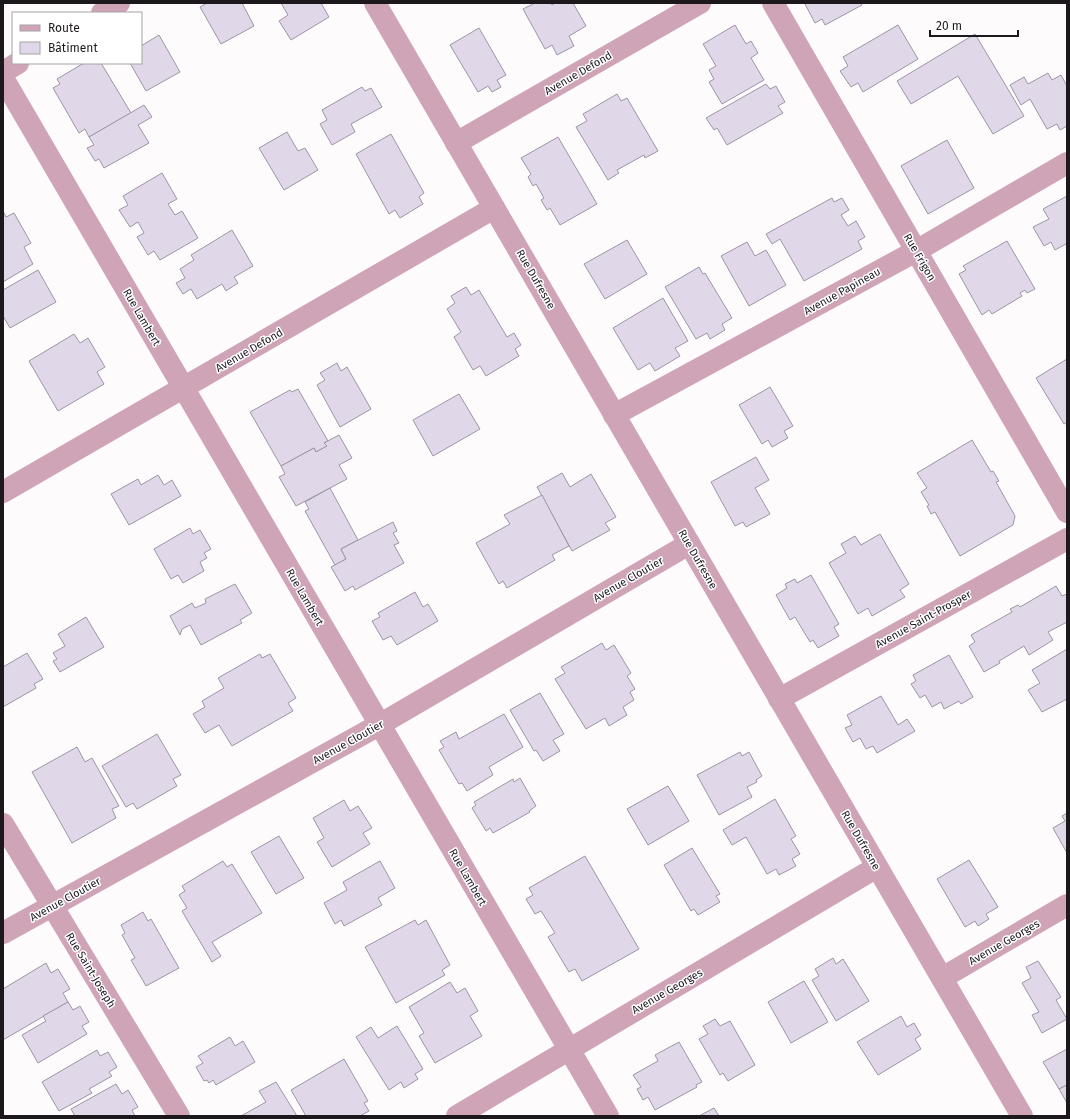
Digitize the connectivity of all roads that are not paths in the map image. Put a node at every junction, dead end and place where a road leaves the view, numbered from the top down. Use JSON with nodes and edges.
{"nodes":[{"id":1,"x":119,"y":3,"type":"edge"},
{"id":2,"x":375,"y":3,"type":"edge"},
{"id":3,"x":700,"y":3,"type":"edge"},
{"id":4,"x":773,"y":3,"type":"edge"},
{"id":5,"x":104,"y":12,"type":"edge"},
{"id":6,"x":16,"y":64,"type":"edge"},
{"id":7,"x":3,"y":72,"type":"edge"},
{"id":8,"x":3,"y":78,"type":"edge"},
{"id":9,"x":456,"y":143,"type":"junction"},
{"id":10,"x":1067,"y":163,"type":"edge"},
{"id":11,"x":494,"y":208,"type":"junction"},
{"id":12,"x":916,"y":251,"type":"junction"},
{"id":13,"x":184,"y":388,"type":"junction"},
{"id":14,"x":614,"y":415,"type":"junction"},
{"id":15,"x":3,"y":492,"type":"edge"},
{"id":16,"x":1067,"y":512,"type":"edge"},
{"id":17,"x":1067,"y":539,"type":"edge"},
{"id":18,"x":689,"y":544,"type":"junction"},
{"id":19,"x":779,"y":699,"type":"junction"},
{"id":20,"x":380,"y":725,"type":"junction"},
{"id":21,"x":3,"y":824,"type":"edge"},
{"id":22,"x":877,"y":867,"type":"junction"},
{"id":23,"x":52,"y":905,"type":"junction"},
{"id":24,"x":1067,"y":905,"type":"edge"},
{"id":25,"x":3,"y":933,"type":"edge"},
{"id":26,"x":942,"y":978,"type":"junction"},
{"id":27,"x":568,"y":1049,"type":"junction"},
{"id":28,"x":179,"y":1116,"type":"edge"},
{"id":29,"x":457,"y":1116,"type":"edge"},
{"id":30,"x":608,"y":1116,"type":"edge"},
{"id":31,"x":1022,"y":1116,"type":"edge"}],
"edges":[{"from":1,"to":5,"type":"street"},
{"from":2,"to":9,"type":"street","name":"Rue Dufresne"},
{"from":3,"to":9,"type":"street","name":"Avenue Defond"},
{"from":4,"to":12,"type":"street","name":"Rue Frigon"},
{"from":6,"to":7,"type":"street"},
{"from":8,"to":13,"type":"street","name":"Rue Lambert"},
{"from":9,"to":11,"type":"street","name":"Rue Dufresne"},
{"from":10,"to":12,"type":"street","name":"Avenue Papineau"},
{"from":11,"to":13,"type":"street","name":"Avenue Defond"},
{"from":11,"to":14,"type":"street","name":"Rue Dufresne"},
{"from":12,"to":14,"type":"street","name":"Avenue Papineau"},
{"from":12,"to":16,"type":"street","name":"Rue Frigon"},
{"from":13,"to":15,"type":"street","name":"Avenue Defond"},
{"from":13,"to":20,"type":"street","name":"Rue Lambert"},
{"from":14,"to":18,"type":"street","name":"Rue Dufresne"},
{"from":17,"to":19,"type":"street","name":"Avenue Saint-Prosper"},
{"from":18,"to":19,"type":"street","name":"Rue Dufresne"},
{"from":18,"to":20,"type":"street","name":"Avenue Cloutier"},
{"from":19,"to":22,"type":"street","name":"Rue Dufresne"},
{"from":20,"to":23,"type":"street","name":"Avenue Cloutier"},
{"from":20,"to":27,"type":"street","name":"Rue Lambert"},
{"from":21,"to":23,"type":"street","name":"Rue Saint-Joseph"},
{"from":22,"to":26,"type":"street","name":"Rue Dufresne"},
{"from":22,"to":27,"type":"street","name":"Avenue Georges"},
{"from":23,"to":25,"type":"street","name":"Avenue Cloutier"},
{"from":23,"to":28,"type":"street","name":"Rue Saint-Joseph"},
{"from":24,"to":26,"type":"street","name":"Avenue Georges"},
{"from":26,"to":31,"type":"street","name":"Rue Dufresne"},
{"from":27,"to":29,"type":"street","name":"Avenue Georges"},
{"from":27,"to":30,"type":"street","name":"Rue Lambert"}]}
